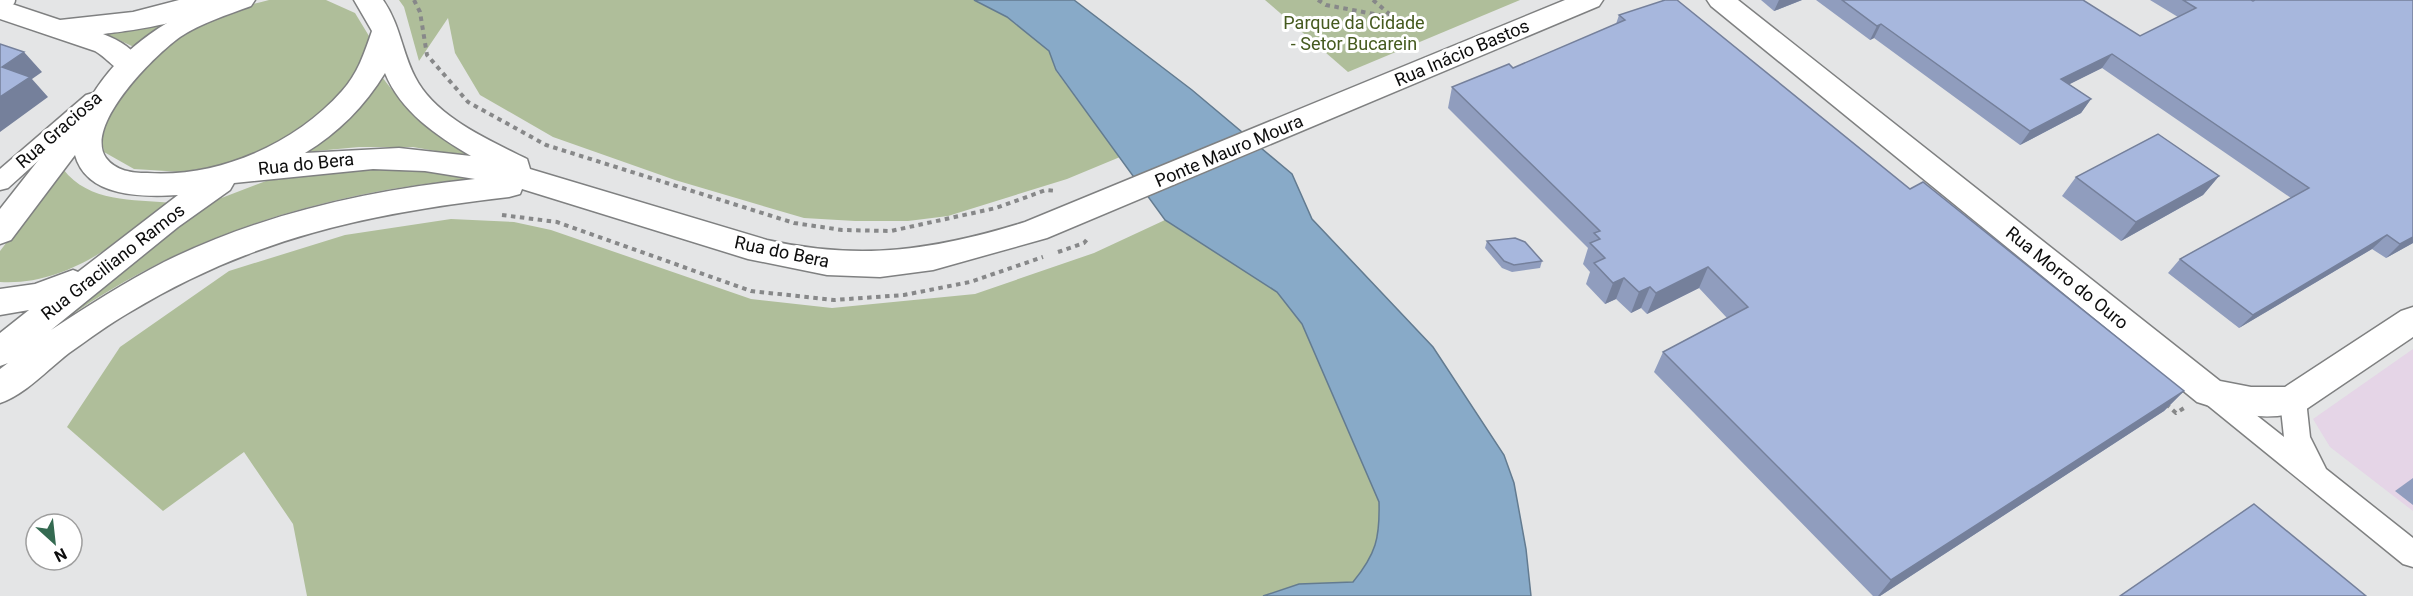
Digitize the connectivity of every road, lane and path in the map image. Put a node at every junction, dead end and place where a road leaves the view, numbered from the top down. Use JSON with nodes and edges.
{"nodes":[{"id":1,"x":9,"y":0,"type":"edge"},
{"id":2,"x":241,"y":0,"type":"edge"},
{"id":3,"x":369,"y":0,"type":"edge"},
{"id":4,"x":414,"y":0,"type":"edge"},
{"id":5,"x":1318,"y":0,"type":"edge"},
{"id":6,"x":1373,"y":0,"type":"edge"},
{"id":7,"x":1589,"y":0,"type":"edge"},
{"id":8,"x":1721,"y":0,"type":"edge"},
{"id":9,"x":201,"y":1,"type":"edge"},
{"id":10,"x":0,"y":4,"type":"edge"},
{"id":11,"x":0,"y":9,"type":"edge"},
{"id":12,"x":60,"y":29,"type":"junction"},
{"id":13,"x":386,"y":32,"type":"junction"},
{"id":14,"x":118,"y":79,"type":"junction"},
{"id":15,"x":1335,"y":106,"type":"joint"},
{"id":16,"x":236,"y":173,"type":"junction"},
{"id":17,"x":0,"y":182,"type":"edge"},
{"id":18,"x":547,"y":183,"type":"junction"},
{"id":19,"x":1068,"y":192,"type":"dead end"},
{"id":20,"x":1123,"y":195,"type":"joint"},
{"id":21,"x":492,"y":215,"type":"dead end"},
{"id":22,"x":0,"y":232,"type":"edge"},
{"id":23,"x":1090,"y":235,"type":"dead end"},
{"id":24,"x":97,"y":274,"type":"junction"},
{"id":25,"x":0,"y":302,"type":"edge"},
{"id":26,"x":2413,"y":320,"type":"edge"},
{"id":27,"x":0,"y":352,"type":"edge"},
{"id":28,"x":0,"y":389,"type":"edge"},
{"id":29,"x":2209,"y":392,"type":"junction"},
{"id":30,"x":2158,"y":398,"type":"edge"},
{"id":31,"x":2293,"y":400,"type":"junction"},
{"id":32,"x":2317,"y":478,"type":"junction"},
{"id":33,"x":2413,"y":555,"type":"edge"}],
"edges":[{"from":1,"to":10,"type":"lane"},
{"from":2,"to":14,"type":"main road"},
{"from":3,"to":13,"type":"main road","name":"Rua do Bera"},
{"from":4,"to":19,"type":"path"},
{"from":5,"to":6,"type":"path"},
{"from":7,"to":15,"type":"main road","name":"Rua Inácio Bastos"},
{"from":8,"to":29,"type":"main road","name":"Rua Morro do Ouro"},
{"from":9,"to":12,"type":"main road"},
{"from":11,"to":12,"type":"main road"},
{"from":12,"to":14,"type":"main road"},
{"from":13,"to":16,"type":"main road"},
{"from":13,"to":18,"type":"main road","name":"Rua do Bera"},
{"from":14,"to":16,"type":"main road","name":"Rua do Bera"},
{"from":14,"to":17,"type":"street","name":"Rua Graciosa"},
{"from":14,"to":22,"type":"main road"},
{"from":15,"to":20,"type":"main road","name":"Ponte Mauro Moura"},
{"from":16,"to":18,"type":"main road","name":"Rua do Bera"},
{"from":16,"to":24,"type":"main road","name":"Rua Graciliano Ramos"},
{"from":18,"to":20,"type":"main road","name":"Rua do Bera"},
{"from":18,"to":28,"type":"main road"},
{"from":21,"to":23,"type":"path"},
{"from":24,"to":25,"type":"main road"},
{"from":24,"to":27,"type":"main road","name":"Rua Graciliano Ramos"},
{"from":26,"to":31,"type":"main road"},
{"from":29,"to":30,"type":"path"},
{"from":29,"to":31,"type":"main road"},
{"from":29,"to":32,"type":"street","name":"Rua Morro do Ouro"},
{"from":31,"to":32,"type":"street"},
{"from":32,"to":33,"type":"street","name":"Rua Morro do Ouro"}]}
